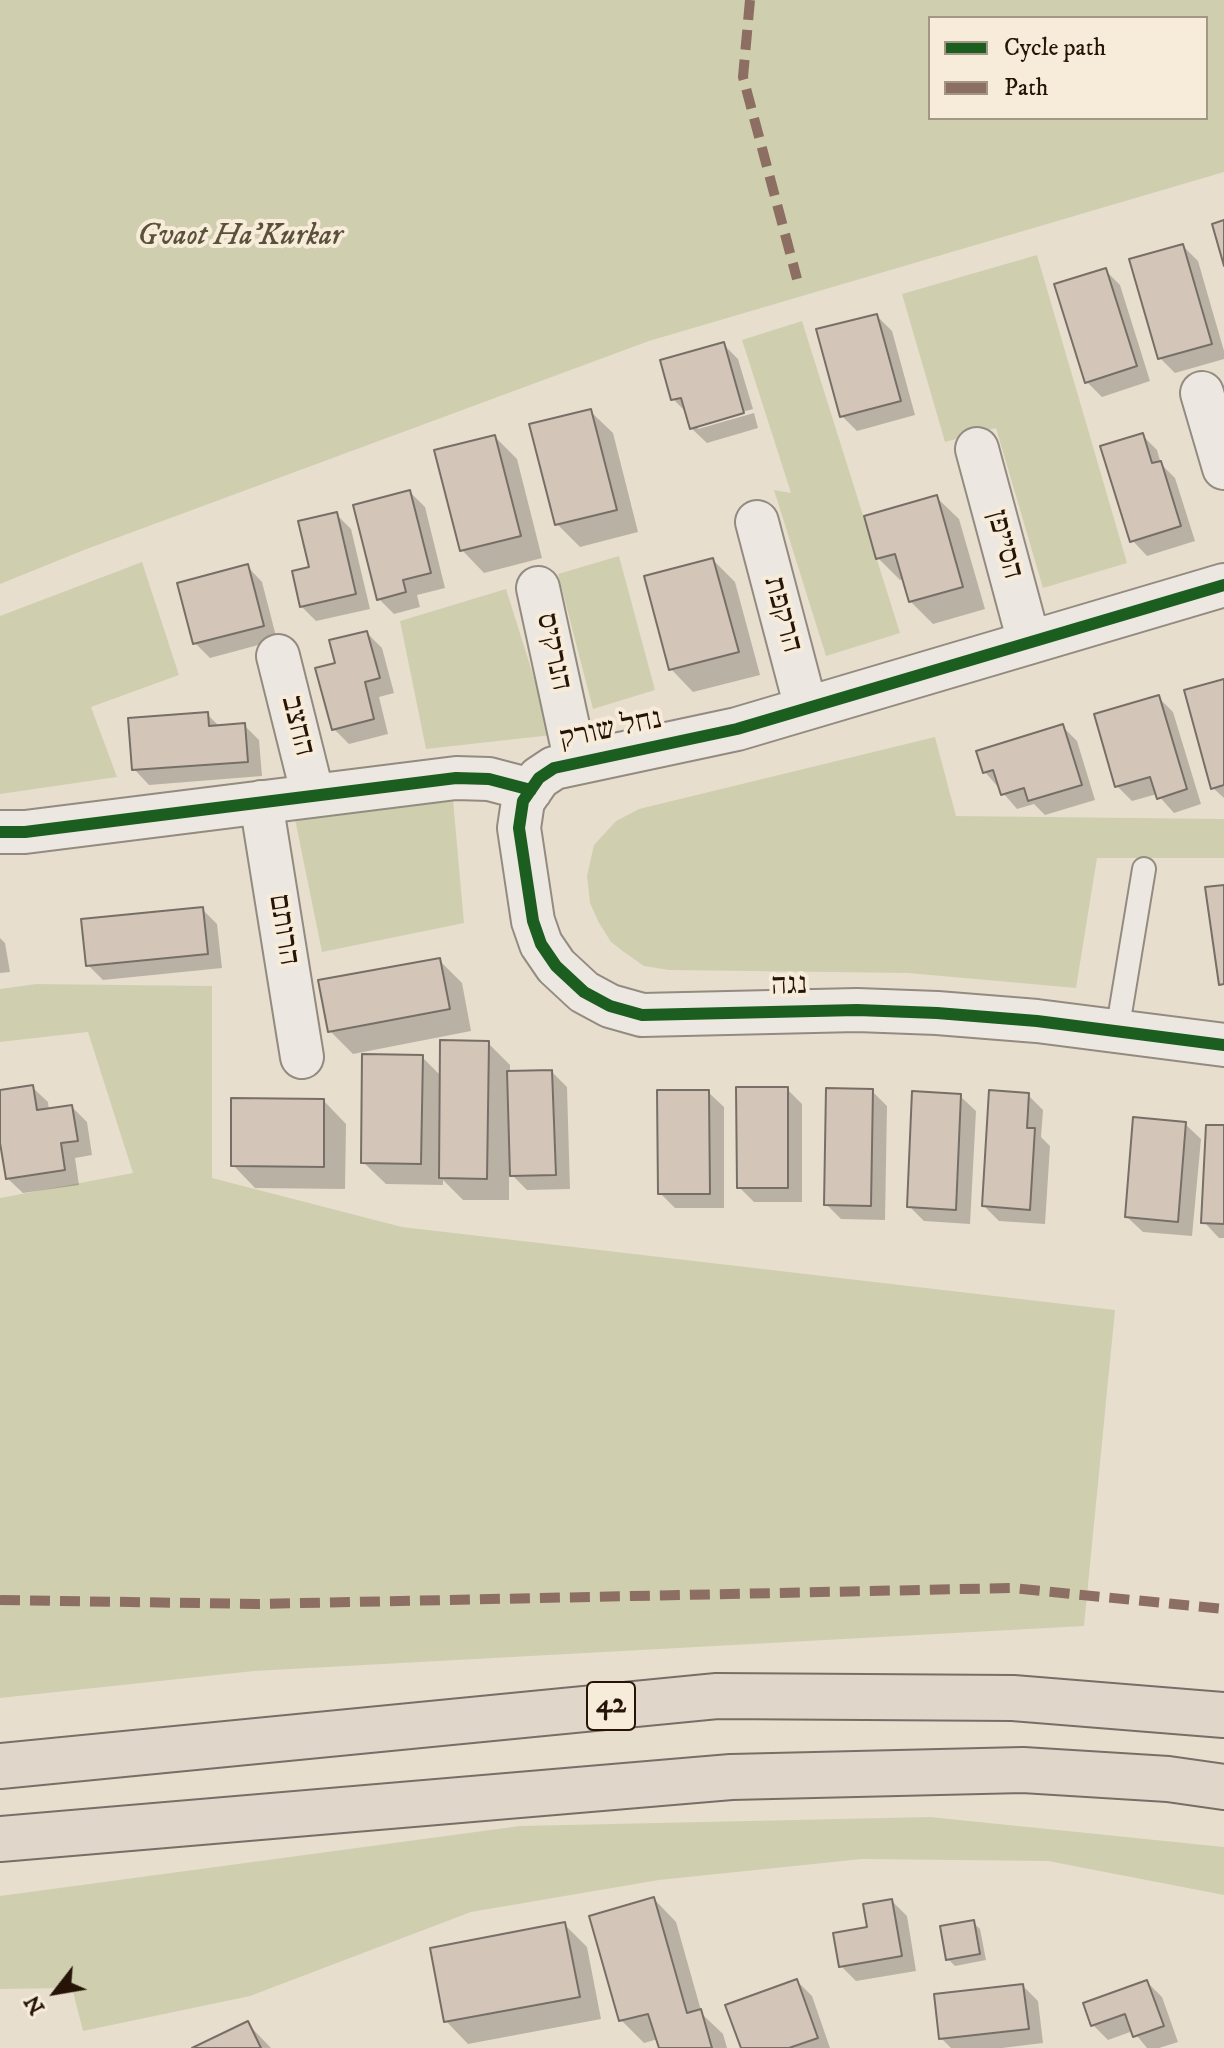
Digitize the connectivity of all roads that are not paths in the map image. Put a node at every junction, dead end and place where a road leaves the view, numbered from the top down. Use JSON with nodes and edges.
{"nodes":[{"id":1,"x":1202,"y":393,"type":"dead end"},
{"id":2,"x":977,"y":449,"type":"dead end"},
{"id":3,"x":1224,"y":468,"type":"edge"},
{"id":4,"x":757,"y":522,"type":"dead end"},
{"id":5,"x":1224,"y":585,"type":"edge"},
{"id":6,"x":538,"y":588,"type":"dead end"},
{"id":7,"x":1029,"y":642,"type":"junction"},
{"id":8,"x":278,"y":656,"type":"dead end"},
{"id":9,"x":806,"y":708,"type":"junction"},
{"id":10,"x":576,"y":763,"type":"junction"},
{"id":11,"x":531,"y":790,"type":"junction"},
{"id":12,"x":313,"y":796,"type":"junction"},
{"id":13,"x":261,"y":802,"type":"junction"},
{"id":14,"x":0,"y":832,"type":"edge"},
{"id":15,"x":1144,"y":869,"type":"dead end"},
{"id":16,"x":1117,"y":1032,"type":"junction"},
{"id":17,"x":1224,"y":1045,"type":"edge"},
{"id":18,"x":302,"y":1057,"type":"dead end"},
{"id":19,"x":1224,"y":1715,"type":"edge"},
{"id":20,"x":0,"y":1766,"type":"edge"},
{"id":21,"x":1224,"y":1787,"type":"edge"},
{"id":22,"x":0,"y":1839,"type":"edge"}],
"edges":[{"from":1,"to":3,"type":"street"},
{"from":2,"to":7,"type":"street","name":"הסייפן"},
{"from":4,"to":9,"type":"street","name":"הרקפת"},
{"from":5,"to":7,"type":"street","name":"נחל שורק"},
{"from":6,"to":10,"type":"street","name":"הנרקיס"},
{"from":7,"to":9,"type":"street","name":"נחל שורק"},
{"from":8,"to":12,"type":"street","name":"החצב"},
{"from":9,"to":10,"type":"street","name":"נחל שורק"},
{"from":10,"to":11,"type":"street","name":"נחל שורק"},
{"from":11,"to":12,"type":"street","name":"נחל שורק"},
{"from":11,"to":16,"type":"street","name":"נגה"},
{"from":12,"to":13,"type":"street","name":"נחל שורק"},
{"from":13,"to":14,"type":"street","name":"נחל שורק"},
{"from":13,"to":18,"type":"street","name":"הרותם"},
{"from":15,"to":16,"type":"lane"},
{"from":16,"to":17,"type":"street","name":"נגה"},
{"from":19,"to":20,"type":"highway","number":"42"},
{"from":21,"to":22,"type":"highway"}]}
